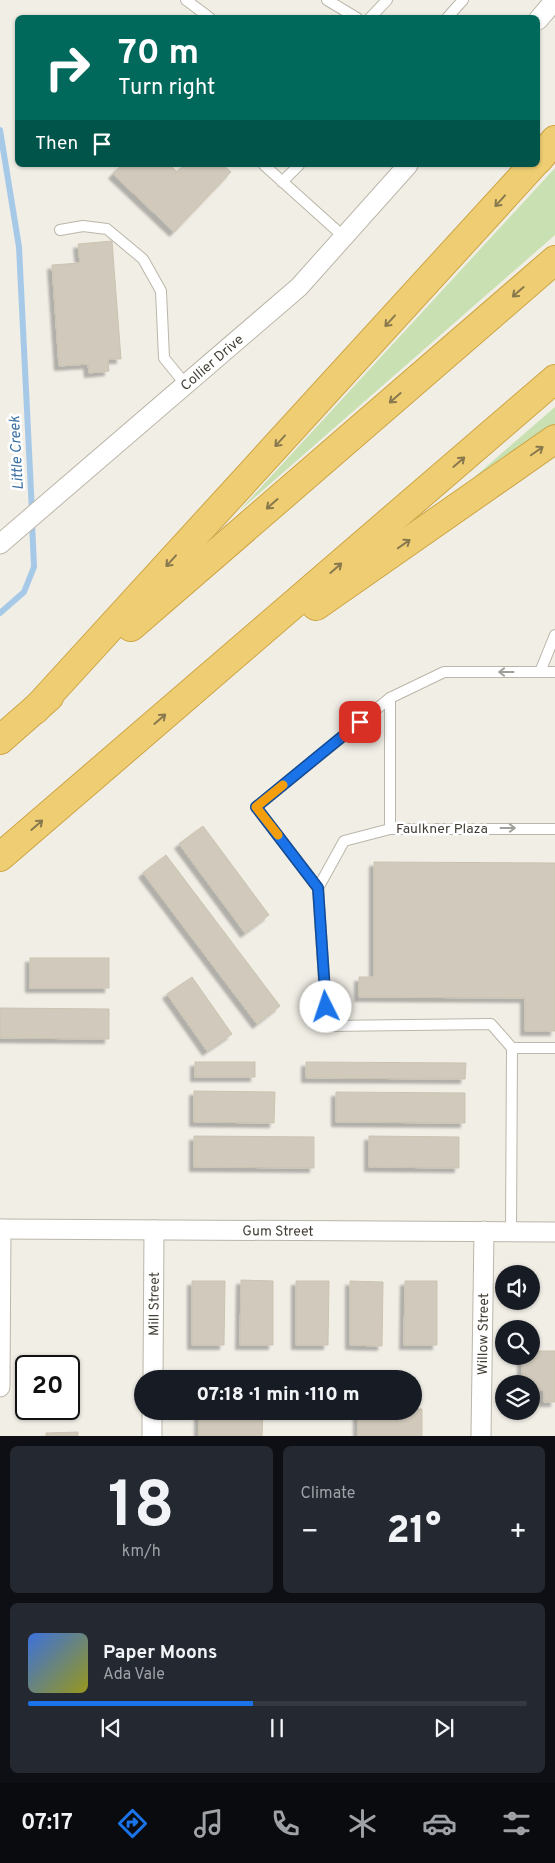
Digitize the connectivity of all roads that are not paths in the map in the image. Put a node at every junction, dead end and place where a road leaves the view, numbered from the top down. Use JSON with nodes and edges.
{"nodes":[{"id":1,"x":186,"y":0,"type":"edge"},
{"id":2,"x":327,"y":0,"type":"edge"},
{"id":3,"x":387,"y":0,"type":"edge"},
{"id":4,"x":463,"y":0,"type":"edge"},
{"id":5,"x":555,"y":0,"type":"edge"},
{"id":6,"x":206,"y":15,"type":"edge"},
{"id":7,"x":352,"y":15,"type":"edge"},
{"id":8,"x":373,"y":15,"type":"edge"},
{"id":9,"x":450,"y":15,"type":"edge"},
{"id":10,"x":540,"y":18,"type":"edge"},
{"id":11,"x":555,"y":140,"type":"edge"},
{"id":12,"x":540,"y":158,"type":"edge"},
{"id":13,"x":266,"y":167,"type":"edge"},
{"id":14,"x":298,"y":167,"type":"edge"},
{"id":15,"x":406,"y":167,"type":"edge"},
{"id":16,"x":530,"y":167,"type":"edge"},
{"id":17,"x":282,"y":182,"type":"junction"},
{"id":18,"x":60,"y":230,"type":"dead end"},
{"id":19,"x":344,"y":237,"type":"junction"},
{"id":20,"x":555,"y":260,"type":"edge"},
{"id":21,"x":555,"y":380,"type":"edge"},
{"id":22,"x":186,"y":385,"type":"junction"},
{"id":23,"x":555,"y":439,"type":"edge"},
{"id":24,"x":2,"y":542,"type":"edge"},
{"id":25,"x":555,"y":635,"type":"edge"},
{"id":26,"x":540,"y":672,"type":"junction"},
{"id":27,"x":555,"y":672,"type":"edge"},
{"id":28,"x":192,"y":692,"type":"junction"},
{"id":29,"x":390,"y":698,"type":"junction"},
{"id":30,"x":35,"y":710,"type":"junction"},
{"id":31,"x":0,"y":740,"type":"edge"},
{"id":32,"x":390,"y":829,"type":"junction"},
{"id":33,"x":555,"y":829,"type":"edge"},
{"id":34,"x":0,"y":857,"type":"edge"},
{"id":35,"x":318,"y":888,"type":"junction"},
{"id":36,"x":512,"y":1048,"type":"junction"},
{"id":37,"x":555,"y":1048,"type":"edge"},
{"id":38,"x":1,"y":1229,"type":"edge"},
{"id":39,"x":154,"y":1230,"type":"junction"},
{"id":40,"x":484,"y":1231,"type":"junction"},
{"id":41,"x":512,"y":1232,"type":"junction"},
{"id":42,"x":555,"y":1232,"type":"edge"},
{"id":43,"x":152,"y":1370,"type":"edge"},
{"id":44,"x":0,"y":1387,"type":"edge"},
{"id":45,"x":152,"y":1420,"type":"edge"},
{"id":46,"x":152,"y":1436,"type":"edge"},
{"id":47,"x":481,"y":1436,"type":"edge"}],
"edges":[{"from":1,"to":6,"type":"lane"},
{"from":2,"to":7,"type":"lane"},
{"from":3,"to":8,"type":"lane"},
{"from":4,"to":9,"type":"lane"},
{"from":5,"to":10,"type":"street"},
{"from":11,"to":12,"type":"highway"},
{"from":13,"to":17,"type":"lane"},
{"from":14,"to":17,"type":"lane"},
{"from":15,"to":19,"type":"street","name":"Collier Drive"},
{"from":16,"to":30,"type":"highway","one_way":true},
{"from":17,"to":19,"type":"lane"},
{"from":18,"to":22,"type":"lane"},
{"from":19,"to":22,"type":"street","name":"Collier Drive"},
{"from":20,"to":30,"type":"highway","one_way":true},
{"from":28,"to":21,"type":"highway","one_way":true},
{"from":22,"to":24,"type":"street","name":"Collier Drive"},
{"from":28,"to":23,"type":"highway","one_way":true},
{"from":25,"to":26,"type":"lane"},
{"from":26,"to":27,"type":"lane"},
{"from":26,"to":29,"type":"lane","one_way":true},
{"from":34,"to":28,"type":"highway","one_way":true},
{"from":29,"to":32,"type":"lane","name":"Faulkner Plaza"},
{"from":29,"to":35,"type":"lane"},
{"from":30,"to":31,"type":"highway"},
{"from":32,"to":33,"type":"lane","name":"Faulkner Plaza","one_way":true},
{"from":32,"to":35,"type":"lane"},
{"from":35,"to":36,"type":"lane"},
{"from":36,"to":37,"type":"lane"},
{"from":36,"to":41,"type":"lane"},
{"from":38,"to":39,"type":"street","name":"Gum Street"},
{"from":38,"to":44,"type":"street"},
{"from":39,"to":40,"type":"street","name":"Gum Street"},
{"from":39,"to":43,"type":"street","name":"Mill Street"},
{"from":40,"to":41,"type":"street","name":"Gum Street"},
{"from":40,"to":47,"type":"street","name":"Willow Street"},
{"from":41,"to":42,"type":"street","name":"Gum Street"},
{"from":45,"to":46,"type":"street"}]}
